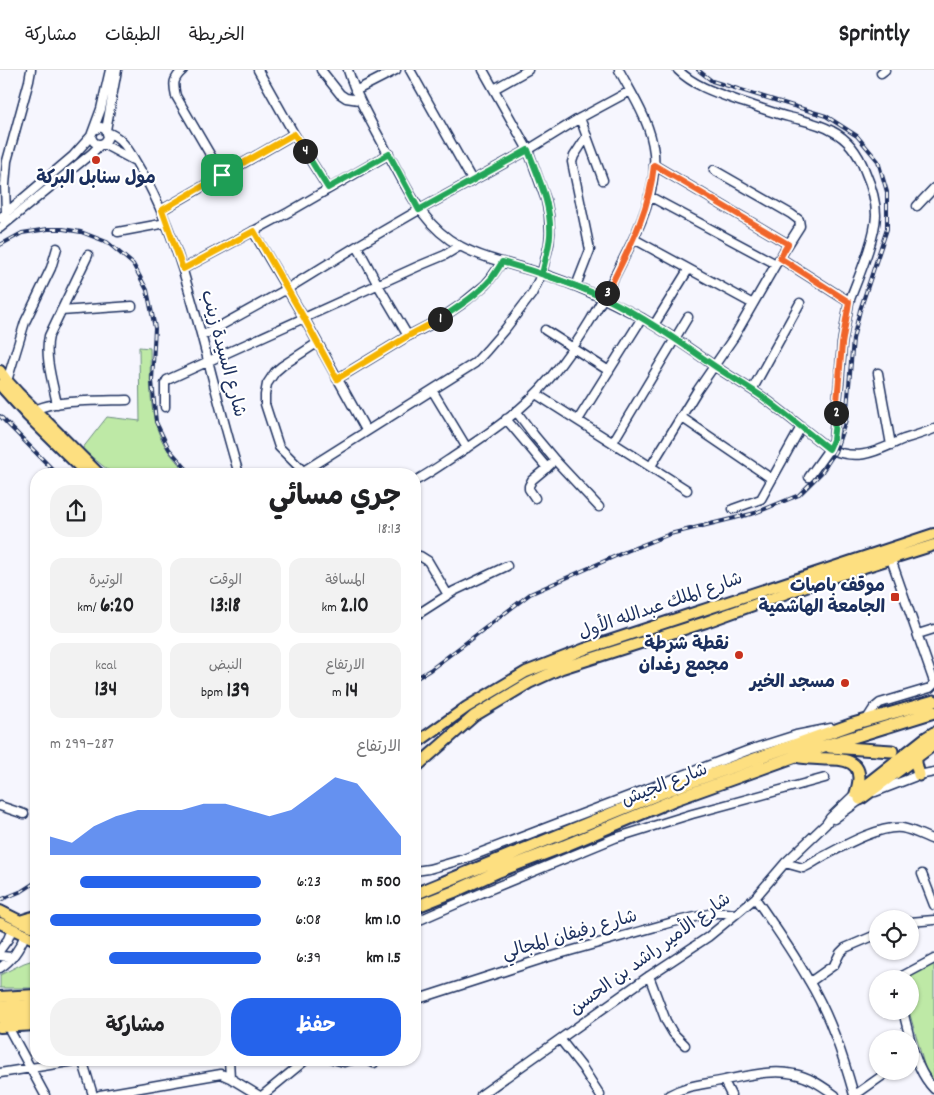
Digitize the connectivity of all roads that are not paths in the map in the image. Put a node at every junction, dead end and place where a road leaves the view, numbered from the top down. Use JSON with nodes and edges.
{"nodes":[{"id":1,"x":31,"y":70,"type":"edge"},
{"id":2,"x":110,"y":70,"type":"edge"},
{"id":3,"x":117,"y":70,"type":"edge"},
{"id":4,"x":183,"y":70,"type":"edge"},
{"id":5,"x":258,"y":70,"type":"edge"},
{"id":6,"x":321,"y":70,"type":"edge"},
{"id":7,"x":348,"y":70,"type":"edge"},
{"id":8,"x":396,"y":70,"type":"edge"},
{"id":9,"x":410,"y":70,"type":"edge"},
{"id":10,"x":483,"y":70,"type":"edge"},
{"id":11,"x":528,"y":70,"type":"edge"},
{"id":12,"x":619,"y":70,"type":"edge"},
{"id":13,"x":678,"y":70,"type":"edge"},
{"id":14,"x":494,"y":89,"type":"junction"},
{"id":15,"x":355,"y":91,"type":"junction"},
{"id":16,"x":630,"y":91,"type":"junction"},
{"id":17,"x":359,"y":100,"type":"junction"},
{"id":18,"x":580,"y":118,"type":"junction"},
{"id":19,"x":106,"y":131,"type":"junction"},
{"id":20,"x":92,"y":133,"type":"junction"},
{"id":21,"x":294,"y":134,"type":"junction"},
{"id":22,"x":587,"y":136,"type":"junction"},
{"id":23,"x":102,"y":144,"type":"junction"},
{"id":24,"x":528,"y":150,"type":"junction"},
{"id":25,"x":389,"y":154,"type":"junction"},
{"id":26,"x":135,"y":161,"type":"junction"},
{"id":27,"x":64,"y":164,"type":"junction"},
{"id":28,"x":654,"y":165,"type":"junction"},
{"id":29,"x":714,"y":170,"type":"dead end"},
{"id":30,"x":69,"y":172,"type":"junction"},
{"id":31,"x":222,"y":175,"type":"junction"},
{"id":32,"x":472,"y":180,"type":"junction"},
{"id":33,"x":603,"y":180,"type":"dead end"},
{"id":34,"x":328,"y":188,"type":"junction"},
{"id":35,"x":934,"y":188,"type":"edge"},
{"id":36,"x":649,"y":196,"type":"junction"},
{"id":37,"x":917,"y":206,"type":"dead end"},
{"id":38,"x":162,"y":210,"type":"junction"},
{"id":39,"x":419,"y":210,"type":"junction"},
{"id":40,"x":3,"y":216,"type":"edge"},
{"id":41,"x":166,"y":223,"type":"junction"},
{"id":42,"x":0,"y":228,"type":"edge"},
{"id":43,"x":254,"y":231,"type":"junction"},
{"id":44,"x":118,"y":232,"type":"dead end"},
{"id":45,"x":634,"y":239,"type":"junction"},
{"id":46,"x":788,"y":244,"type":"junction"},
{"id":47,"x":357,"y":246,"type":"junction"},
{"id":48,"x":460,"y":246,"type":"junction"},
{"id":49,"x":57,"y":248,"type":"dead end"},
{"id":50,"x":88,"y":255,"type":"dead end"},
{"id":51,"x":778,"y":261,"type":"junction"},
{"id":52,"x":502,"y":262,"type":"junction"},
{"id":53,"x":183,"y":269,"type":"junction"},
{"id":54,"x":688,"y":270,"type":"junction"},
{"id":55,"x":542,"y":274,"type":"junction"},
{"id":56,"x":378,"y":285,"type":"junction"},
{"id":57,"x":576,"y":286,"type":"junction"},
{"id":58,"x":287,"y":289,"type":"junction"},
{"id":59,"x":604,"y":298,"type":"junction"},
{"id":60,"x":849,"y":302,"type":"junction"},
{"id":61,"x":800,"y":303,"type":"dead end"},
{"id":62,"x":753,"y":304,"type":"junction"},
{"id":63,"x":132,"y":306,"type":"dead end"},
{"id":64,"x":61,"y":311,"type":"junction"},
{"id":65,"x":688,"y":317,"type":"dead end"},
{"id":66,"x":304,"y":318,"type":"junction"},
{"id":67,"x":642,"y":318,"type":"junction"},
{"id":68,"x":654,"y":325,"type":"junction"},
{"id":69,"x":545,"y":330,"type":"dead end"},
{"id":70,"x":202,"y":336,"type":"junction"},
{"id":71,"x":408,"y":336,"type":"junction"},
{"id":72,"x":676,"y":339,"type":"junction"},
{"id":73,"x":317,"y":342,"type":"junction"},
{"id":74,"x":572,"y":348,"type":"junction"},
{"id":75,"x":208,"y":362,"type":"junction"},
{"id":76,"x":714,"y":366,"type":"junction"},
{"id":77,"x":0,"y":371,"type":"edge"},
{"id":78,"x":609,"y":371,"type":"junction"},
{"id":79,"x":878,"y":373,"type":"dead end"},
{"id":80,"x":337,"y":379,"type":"junction"},
{"id":81,"x":3,"y":383,"type":"edge"},
{"id":82,"x":432,"y":390,"type":"junction"},
{"id":83,"x":752,"y":390,"type":"junction"},
{"id":84,"x":536,"y":394,"type":"junction"},
{"id":85,"x":127,"y":400,"type":"dead end"},
{"id":86,"x":57,"y":404,"type":"junction"},
{"id":87,"x":165,"y":407,"type":"dead end"},
{"id":88,"x":516,"y":411,"type":"junction"},
{"id":89,"x":31,"y":413,"type":"junction"},
{"id":90,"x":681,"y":417,"type":"junction"},
{"id":91,"x":506,"y":420,"type":"junction"},
{"id":92,"x":578,"y":420,"type":"junction"},
{"id":93,"x":801,"y":427,"type":"junction"},
{"id":94,"x":366,"y":430,"type":"junction"},
{"id":95,"x":934,"y":430,"type":"edge"},
{"id":96,"x":613,"y":442,"type":"junction"},
{"id":97,"x":891,"y":445,"type":"junction"},
{"id":98,"x":467,"y":448,"type":"junction"},
{"id":99,"x":829,"y":449,"type":"junction"},
{"id":100,"x":555,"y":460,"type":"junction"},
{"id":101,"x":651,"y":466,"type":"junction"},
{"id":102,"x":81,"y":468,"type":"edge"},
{"id":103,"x":92,"y":468,"type":"edge"},
{"id":104,"x":237,"y":468,"type":"edge"},
{"id":105,"x":297,"y":468,"type":"edge"},
{"id":106,"x":307,"y":468,"type":"edge"},
{"id":107,"x":547,"y":468,"type":"junction"},
{"id":108,"x":421,"y":477,"type":"edge"},
{"id":109,"x":809,"y":477,"type":"dead end"},
{"id":110,"x":772,"y":479,"type":"junction"},
{"id":111,"x":687,"y":490,"type":"dead end"},
{"id":112,"x":535,"y":498,"type":"dead end"},
{"id":113,"x":599,"y":507,"type":"dead end"},
{"id":114,"x":733,"y":509,"type":"dead end"},
{"id":115,"x":934,"y":534,"type":"edge"},
{"id":116,"x":934,"y":545,"type":"edge"},
{"id":117,"x":421,"y":557,"type":"edge"},
{"id":118,"x":891,"y":559,"type":"junction"},
{"id":119,"x":507,"y":566,"type":"dead end"},
{"id":120,"x":448,"y":595,"type":"junction"},
{"id":121,"x":421,"y":612,"type":"edge"},
{"id":122,"x":934,"y":630,"type":"edge"},
{"id":123,"x":918,"y":634,"type":"junction"},
{"id":124,"x":934,"y":683,"type":"edge"},
{"id":125,"x":934,"y":694,"type":"edge"},
{"id":126,"x":934,"y":701,"type":"edge"},
{"id":127,"x":467,"y":707,"type":"junction"},
{"id":128,"x":911,"y":707,"type":"junction"},
{"id":129,"x":934,"y":712,"type":"edge"},
{"id":130,"x":474,"y":716,"type":"junction"},
{"id":131,"x":867,"y":720,"type":"junction"},
{"id":132,"x":853,"y":724,"type":"junction"},
{"id":133,"x":934,"y":733,"type":"edge"},
{"id":134,"x":421,"y":740,"type":"edge"},
{"id":135,"x":934,"y":744,"type":"edge"},
{"id":136,"x":821,"y":747,"type":"junction"},
{"id":137,"x":892,"y":751,"type":"dead end"},
{"id":138,"x":916,"y":756,"type":"junction"},
{"id":139,"x":793,"y":757,"type":"junction"},
{"id":140,"x":421,"y":763,"type":"edge"},
{"id":141,"x":934,"y":772,"type":"edge"},
{"id":142,"x":919,"y":775,"type":"junction"},
{"id":143,"x":825,"y":778,"type":"dead end"},
{"id":144,"x":858,"y":796,"type":"junction"},
{"id":145,"x":0,"y":806,"type":"edge"},
{"id":146,"x":24,"y":814,"type":"dead end"},
{"id":147,"x":934,"y":840,"type":"edge"},
{"id":148,"x":786,"y":863,"type":"junction"},
{"id":149,"x":421,"y":870,"type":"edge"},
{"id":150,"x":922,"y":874,"type":"dead end"},
{"id":151,"x":421,"y":892,"type":"edge"},
{"id":152,"x":755,"y":898,"type":"junction"},
{"id":153,"x":421,"y":905,"type":"edge"},
{"id":154,"x":934,"y":905,"type":"edge"},
{"id":155,"x":0,"y":911,"type":"edge"},
{"id":156,"x":736,"y":914,"type":"junction"},
{"id":157,"x":30,"y":918,"type":"edge"},
{"id":158,"x":421,"y":919,"type":"edge"},
{"id":159,"x":934,"y":920,"type":"edge"},
{"id":160,"x":20,"y":921,"type":"junction"},
{"id":161,"x":919,"y":921,"type":"edge"},
{"id":162,"x":0,"y":923,"type":"edge"},
{"id":163,"x":30,"y":925,"type":"edge"},
{"id":164,"x":12,"y":929,"type":"junction"},
{"id":165,"x":25,"y":935,"type":"junction"},
{"id":166,"x":30,"y":937,"type":"edge"},
{"id":167,"x":869,"y":938,"type":"edge"},
{"id":168,"x":0,"y":950,"type":"edge"},
{"id":169,"x":0,"y":956,"type":"edge"},
{"id":170,"x":12,"y":957,"type":"junction"},
{"id":171,"x":934,"y":959,"type":"edge"},
{"id":172,"x":0,"y":968,"type":"edge"},
{"id":173,"x":913,"y":970,"type":"edge"},
{"id":174,"x":649,"y":976,"type":"junction"},
{"id":175,"x":810,"y":982,"type":"junction"},
{"id":176,"x":30,"y":995,"type":"edge"},
{"id":177,"x":0,"y":997,"type":"edge"},
{"id":178,"x":421,"y":998,"type":"edge"},
{"id":179,"x":30,"y":1005,"type":"edge"},
{"id":180,"x":0,"y":1007,"type":"edge"},
{"id":181,"x":30,"y":1016,"type":"edge"},
{"id":182,"x":0,"y":1017,"type":"edge"},
{"id":183,"x":30,"y":1025,"type":"edge"},
{"id":184,"x":4,"y":1027,"type":"edge"},
{"id":185,"x":560,"y":1039,"type":"junction"},
{"id":186,"x":685,"y":1045,"type":"dead end"},
{"id":187,"x":42,"y":1066,"type":"edge"},
{"id":188,"x":86,"y":1066,"type":"edge"},
{"id":189,"x":229,"y":1066,"type":"edge"},
{"id":190,"x":298,"y":1066,"type":"edge"},
{"id":191,"x":30,"y":1068,"type":"junction"},
{"id":192,"x":919,"y":1068,"type":"edge"},
{"id":193,"x":0,"y":1073,"type":"edge"},
{"id":194,"x":230,"y":1078,"type":"junction"},
{"id":195,"x":876,"y":1080,"type":"edge"},
{"id":196,"x":724,"y":1081,"type":"junction"},
{"id":197,"x":934,"y":1089,"type":"edge"},
{"id":198,"x":46,"y":1095,"type":"edge"},
{"id":199,"x":93,"y":1095,"type":"edge"},
{"id":200,"x":100,"y":1095,"type":"edge"},
{"id":201,"x":258,"y":1095,"type":"edge"},
{"id":202,"x":263,"y":1095,"type":"edge"},
{"id":203,"x":481,"y":1095,"type":"edge"},
{"id":204,"x":600,"y":1095,"type":"edge"},
{"id":205,"x":669,"y":1095,"type":"edge"},
{"id":206,"x":731,"y":1095,"type":"edge"},
{"id":207,"x":835,"y":1095,"type":"edge"},
{"id":208,"x":855,"y":1095,"type":"edge"}],
"edges":[{"from":1,"to":40,"type":"street"},
{"from":2,"to":20,"type":"street"},
{"from":3,"to":19,"type":"street"},
{"from":4,"to":31,"type":"street"},
{"from":5,"to":21,"type":"street"},
{"from":6,"to":17,"type":"street"},
{"from":7,"to":15,"type":"street"},
{"from":8,"to":15,"type":"street"},
{"from":9,"to":32,"type":"street"},
{"from":10,"to":14,"type":"street"},
{"from":11,"to":14,"type":"street"},
{"from":12,"to":16,"type":"street"},
{"from":13,"to":60,"type":"street"},
{"from":14,"to":24,"type":"street"},
{"from":15,"to":17,"type":"street"},
{"from":16,"to":18,"type":"street"},
{"from":16,"to":28,"type":"street"},
{"from":17,"to":25,"type":"street"},
{"from":18,"to":22,"type":"street"},
{"from":18,"to":24,"type":"street"},
{"from":19,"to":20,"type":"street"},
{"from":19,"to":23,"type":"street"},
{"from":19,"to":26,"type":"street","name":"شارع السيدة زينب"},
{"from":20,"to":23,"type":"street"},
{"from":20,"to":27,"type":"street"},
{"from":21,"to":31,"type":"street"},
{"from":21,"to":34,"type":"street"},
{"from":22,"to":33,"type":"street"},
{"from":22,"to":57,"type":"street"},
{"from":23,"to":26,"type":"street"},
{"from":23,"to":30,"type":"street"},
{"from":24,"to":32,"type":"street"},
{"from":24,"to":55,"type":"street"},
{"from":25,"to":34,"type":"street"},
{"from":25,"to":39,"type":"street"},
{"from":26,"to":38,"type":"street","name":"شارع السيدة زينب"},
{"from":27,"to":30,"type":"street"},
{"from":27,"to":40,"type":"street"},
{"from":28,"to":36,"type":"street"},
{"from":28,"to":46,"type":"street"},
{"from":29,"to":46,"type":"street"},
{"from":30,"to":42,"type":"street"},
{"from":31,"to":38,"type":"street"},
{"from":32,"to":39,"type":"street"},
{"from":34,"to":43,"type":"street"},
{"from":35,"to":37,"type":"street"},
{"from":36,"to":45,"type":"street"},
{"from":36,"to":51,"type":"street"},
{"from":38,"to":41,"type":"street","name":"شارع السيدة زينب"},
{"from":39,"to":47,"type":"street"},
{"from":39,"to":48,"type":"street"},
{"from":41,"to":44,"type":"street"},
{"from":41,"to":53,"type":"street","name":"شارع السيدة زينب"},
{"from":43,"to":53,"type":"street"},
{"from":43,"to":58,"type":"street"},
{"from":45,"to":54,"type":"street"},
{"from":45,"to":59,"type":"street"},
{"from":46,"to":51,"type":"street"},
{"from":47,"to":56,"type":"street"},
{"from":47,"to":58,"type":"street"},
{"from":48,"to":52,"type":"street"},
{"from":48,"to":56,"type":"street"},
{"from":49,"to":81,"type":"street"},
{"from":50,"to":64,"type":"street"},
{"from":51,"to":60,"type":"street"},
{"from":51,"to":62,"type":"street"},
{"from":52,"to":55,"type":"street"},
{"from":52,"to":71,"type":"street"},
{"from":53,"to":70,"type":"street","name":"شارع السيدة زينب"},
{"from":54,"to":62,"type":"street"},
{"from":54,"to":68,"type":"street"},
{"from":55,"to":57,"type":"street"},
{"from":55,"to":82,"type":"street"},
{"from":56,"to":66,"type":"street"},
{"from":56,"to":71,"type":"street"},
{"from":57,"to":59,"type":"street"},
{"from":58,"to":66,"type":"street"},
{"from":58,"to":70,"type":"street"},
{"from":59,"to":67,"type":"street"},
{"from":59,"to":74,"type":"street"},
{"from":60,"to":99,"type":"street"},
{"from":61,"to":83,"type":"street"},
{"from":62,"to":76,"type":"street"},
{"from":63,"to":64,"type":"street"},
{"from":64,"to":86,"type":"street"},
{"from":65,"to":72,"type":"street"},
{"from":66,"to":73,"type":"street"},
{"from":66,"to":75,"type":"street"},
{"from":67,"to":68,"type":"street"},
{"from":67,"to":78,"type":"street"},
{"from":68,"to":72,"type":"street"},
{"from":69,"to":74,"type":"street"},
{"from":70,"to":75,"type":"street","name":"شارع السيدة زينب"},
{"from":71,"to":80,"type":"street"},
{"from":72,"to":76,"type":"street"},
{"from":72,"to":96,"type":"street"},
{"from":73,"to":80,"type":"street"},
{"from":73,"to":105,"type":"street"},
{"from":74,"to":78,"type":"street"},
{"from":74,"to":84,"type":"street"},
{"from":75,"to":87,"type":"street"},
{"from":75,"to":104,"type":"street","name":"شارع السيدة زينب"},
{"from":76,"to":83,"type":"street"},
{"from":76,"to":90,"type":"street"},
{"from":77,"to":81,"type":"main road"},
{"from":78,"to":92,"type":"street"},
{"from":79,"to":97,"type":"street"},
{"from":80,"to":94,"type":"street"},
{"from":81,"to":89,"type":"main road"},
{"from":82,"to":94,"type":"street"},
{"from":82,"to":98,"type":"street"},
{"from":83,"to":93,"type":"street"},
{"from":84,"to":88,"type":"street"},
{"from":84,"to":92,"type":"street"},
{"from":85,"to":86,"type":"street"},
{"from":86,"to":89,"type":"street"},
{"from":88,"to":91,"type":"street"},
{"from":88,"to":100,"type":"street"},
{"from":89,"to":102,"type":"main road"},
{"from":89,"to":103,"type":"main road"},
{"from":90,"to":101,"type":"street"},
{"from":90,"to":110,"type":"street"},
{"from":91,"to":98,"type":"street"},
{"from":91,"to":107,"type":"street"},
{"from":92,"to":96,"type":"street"},
{"from":93,"to":99,"type":"street"},
{"from":93,"to":110,"type":"street"},
{"from":94,"to":106,"type":"street"},
{"from":95,"to":97,"type":"street"},
{"from":96,"to":101,"type":"street"},
{"from":97,"to":99,"type":"street"},
{"from":98,"to":108,"type":"street"},
{"from":99,"to":109,"type":"street"},
{"from":100,"to":107,"type":"street"},
{"from":100,"to":113,"type":"street"},
{"from":101,"to":111,"type":"street"},
{"from":107,"to":112,"type":"street"},
{"from":110,"to":114,"type":"street"},
{"from":115,"to":127,"type":"main road","name":"شارع الملك عبدالله الأول"},
{"from":116,"to":118,"type":"main road","name":"شارع الملك عبدالله الأول"},
{"from":117,"to":120,"type":"street"},
{"from":118,"to":123,"type":"street"},
{"from":118,"to":130,"type":"main road","name":"شارع الملك عبدالله الأول"},
{"from":119,"to":120,"type":"street"},
{"from":120,"to":121,"type":"street"},
{"from":122,"to":123,"type":"street"},
{"from":123,"to":124,"type":"street"},
{"from":124,"to":131,"type":"street"},
{"from":125,"to":128,"type":"highway"},
{"from":126,"to":128,"type":"highway","name":"شارع الجيش"},
{"from":127,"to":130,"type":"main road"},
{"from":127,"to":134,"type":"main road","name":"شارع الملك عبدالله الأول"},
{"from":128,"to":131,"type":"highway","name":"شارع الجيش"},
{"from":129,"to":136,"type":"highway","name":"شارع الجيش"},
{"from":130,"to":140,"type":"main road","name":"شارع الملك عبدالله الأول"},
{"from":131,"to":132,"type":"highway","name":"شارع الجيش"},
{"from":132,"to":149,"type":"street"},
{"from":132,"to":151,"type":"highway","name":"شارع الجيش"},
{"from":133,"to":144,"type":"highway"},
{"from":135,"to":138,"type":"highway"},
{"from":136,"to":137,"type":"highway"},
{"from":136,"to":139,"type":"highway","name":"شارع الجيش"},
{"from":138,"to":142,"type":"highway"},
{"from":138,"to":144,"type":"highway"},
{"from":139,"to":144,"type":"highway"},
{"from":139,"to":153,"type":"highway","name":"شارع الجيش"},
{"from":141,"to":142,"type":"street","name":"شارع الأمير راشد بن الحسن"},
{"from":142,"to":144,"type":"street","name":"شارع الأمير راشد بن الحسن"},
{"from":143,"to":158,"type":"street"},
{"from":144,"to":148,"type":"street","name":"شارع الأمير راشد بن الحسن"},
{"from":145,"to":146,"type":"street"},
{"from":147,"to":148,"type":"street"},
{"from":148,"to":152,"type":"street","name":"شارع الأمير راشد بن الحسن"},
{"from":150,"to":154,"type":"street"},
{"from":152,"to":156,"type":"street","name":"شارع الأمير راشد بن الحسن"},
{"from":152,"to":175,"type":"street"},
{"from":155,"to":160,"type":"main road"},
{"from":156,"to":174,"type":"street","name":"شارع الأمير راشد بن الحسن"},
{"from":156,"to":178,"type":"street","name":"شارع رفيفان المجالي"},
{"from":157,"to":160,"type":"main road"},
{"from":159,"to":161,"type":"street"},
{"from":160,"to":163,"type":"main road"},
{"from":162,"to":164,"type":"main road"},
{"from":164,"to":165,"type":"main road"},
{"from":164,"to":168,"type":"street"},
{"from":165,"to":166,"type":"main road"},
{"from":165,"to":170,"type":"street"},
{"from":167,"to":175,"type":"street"},
{"from":169,"to":170,"type":"street"},
{"from":170,"to":172,"type":"street"},
{"from":171,"to":173,"type":"street"},
{"from":174,"to":185,"type":"street","name":"شارع الأمير راشد بن الحسن"},
{"from":174,"to":186,"type":"street"},
{"from":175,"to":208,"type":"street"},
{"from":176,"to":177,"type":"main road"},
{"from":179,"to":180,"type":"highway"},
{"from":181,"to":182,"type":"highway"},
{"from":183,"to":184,"type":"main road"},
{"from":184,"to":191,"type":"street"},
{"from":185,"to":203,"type":"street","name":"شارع الأمير راشد بن الحسن"},
{"from":185,"to":204,"type":"street"},
{"from":187,"to":191,"type":"street"},
{"from":188,"to":199,"type":"street"},
{"from":189,"to":194,"type":"street"},
{"from":190,"to":202,"type":"street"},
{"from":191,"to":193,"type":"street"},
{"from":191,"to":198,"type":"street"},
{"from":192,"to":197,"type":"street"},
{"from":194,"to":200,"type":"street"},
{"from":194,"to":201,"type":"street"},
{"from":195,"to":208,"type":"street"},
{"from":196,"to":205,"type":"street"},
{"from":196,"to":206,"type":"street"},
{"from":196,"to":207,"type":"street"}]}
